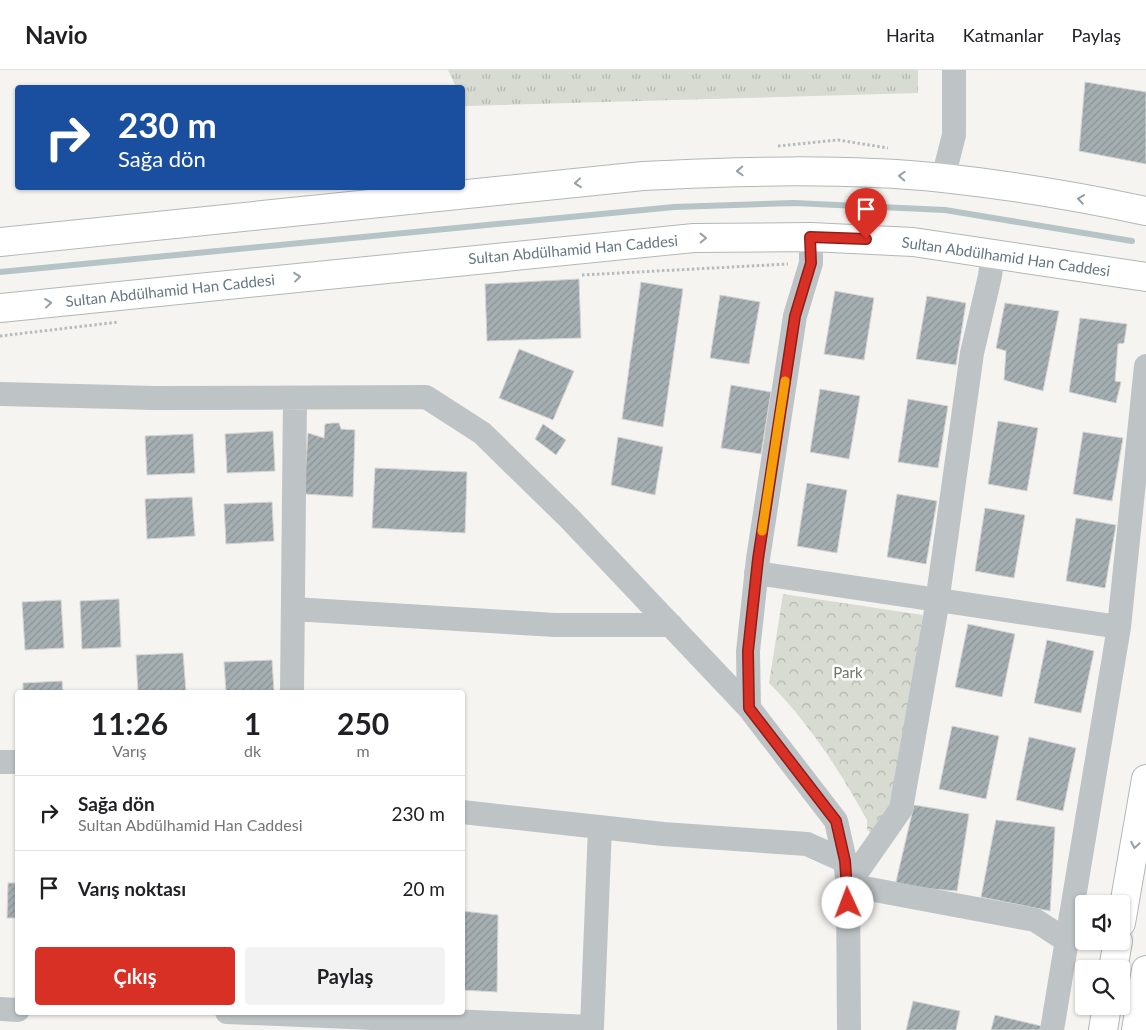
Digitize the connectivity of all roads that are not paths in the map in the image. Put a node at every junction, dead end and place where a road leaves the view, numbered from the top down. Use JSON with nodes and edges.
{"nodes":[{"id":1,"x":954,"y":70,"type":"edge"},
{"id":2,"x":943,"y":178,"type":"junction"},
{"id":3,"x":1138,"y":206,"type":"edge"},
{"id":4,"x":0,"y":242,"type":"edge"},
{"id":5,"x":811,"y":250,"type":"junction"},
{"id":6,"x":993,"y":252,"type":"junction"},
{"id":7,"x":1146,"y":269,"type":"edge"},
{"id":8,"x":1116,"y":271,"type":"junction"},
{"id":9,"x":1146,"y":277,"type":"edge"},
{"id":10,"x":1146,"y":286,"type":"edge"},
{"id":11,"x":0,"y":308,"type":"edge"},
{"id":12,"x":1146,"y":366,"type":"edge"},
{"id":13,"x":0,"y":394,"type":"edge"},
{"id":14,"x":295,"y":398,"type":"junction"},
{"id":15,"x":756,"y":573,"type":"junction"},
{"id":16,"x":938,"y":598,"type":"junction"},
{"id":17,"x":293,"y":609,"type":"junction"},
{"id":18,"x":671,"y":625,"type":"junction"},
{"id":19,"x":1119,"y":627,"type":"junction"},
{"id":20,"x":292,"y":690,"type":"edge"},
{"id":21,"x":749,"y":708,"type":"junction"},
{"id":22,"x":0,"y":762,"type":"edge"},
{"id":23,"x":15,"y":762,"type":"edge"},
{"id":24,"x":1146,"y":780,"type":"edge"},
{"id":25,"x":465,"y":812,"type":"edge"},
{"id":26,"x":600,"y":827,"type":"junction"},
{"id":27,"x":845,"y":861,"type":"junction"},
{"id":28,"x":848,"y":885,"type":"junction"},
{"id":29,"x":1126,"y":895,"type":"edge"},
{"id":30,"x":1068,"y":940,"type":"junction"},
{"id":31,"x":1146,"y":970,"type":"edge"},
{"id":32,"x":0,"y":1009,"type":"edge"},
{"id":33,"x":15,"y":1010,"type":"edge"},
{"id":34,"x":250,"y":1015,"type":"edge"},
{"id":35,"x":1106,"y":1015,"type":"edge"},
{"id":36,"x":281,"y":1019,"type":"edge"},
{"id":37,"x":592,"y":1028,"type":"edge"},
{"id":38,"x":849,"y":1030,"type":"edge"},
{"id":39,"x":1052,"y":1030,"type":"edge"},
{"id":40,"x":1103,"y":1030,"type":"edge"},
{"id":41,"x":1136,"y":1030,"type":"edge"}],
"edges":[{"from":1,"to":2,"type":"street"},
{"from":3,"to":2,"type":"main road","one_way":true},
{"from":2,"to":4,"type":"main road","one_way":true},
{"from":5,"to":6,"type":"main road","name":"Sultan Abdülhamid Han Caddesi"},
{"from":11,"to":5,"type":"main road","name":"Sultan Abdülhamid Han Caddesi","one_way":true},
{"from":5,"to":15,"type":"street"},
{"from":6,"to":8,"type":"main road","name":"Sultan Abdülhamid Han Caddesi"},
{"from":6,"to":16,"type":"street"},
{"from":7,"to":8,"type":"main road"},
{"from":8,"to":9,"type":"main road","name":"Sultan Abdülhamid Han Caddesi"},
{"from":8,"to":10,"type":"main road"},
{"from":12,"to":19,"type":"street"},
{"from":13,"to":14,"type":"street"},
{"from":14,"to":17,"type":"street"},
{"from":14,"to":18,"type":"street"},
{"from":15,"to":16,"type":"street"},
{"from":15,"to":21,"type":"street"},
{"from":16,"to":19,"type":"street"},
{"from":16,"to":28,"type":"street"},
{"from":17,"to":18,"type":"street"},
{"from":17,"to":20,"type":"street"},
{"from":18,"to":21,"type":"street"},
{"from":19,"to":30,"type":"street"},
{"from":21,"to":27,"type":"street"},
{"from":22,"to":23,"type":"street"},
{"from":24,"to":29,"type":"main road","one_way":true},
{"from":25,"to":26,"type":"street"},
{"from":26,"to":27,"type":"street"},
{"from":26,"to":37,"type":"street"},
{"from":27,"to":28,"type":"street"},
{"from":28,"to":30,"type":"street"},
{"from":28,"to":38,"type":"street"},
{"from":30,"to":39,"type":"street"},
{"from":31,"to":41,"type":"main road"},
{"from":32,"to":33,"type":"street"},
{"from":34,"to":36,"type":"street"},
{"from":35,"to":40,"type":"main road"},
{"from":36,"to":37,"type":"street"}]}
